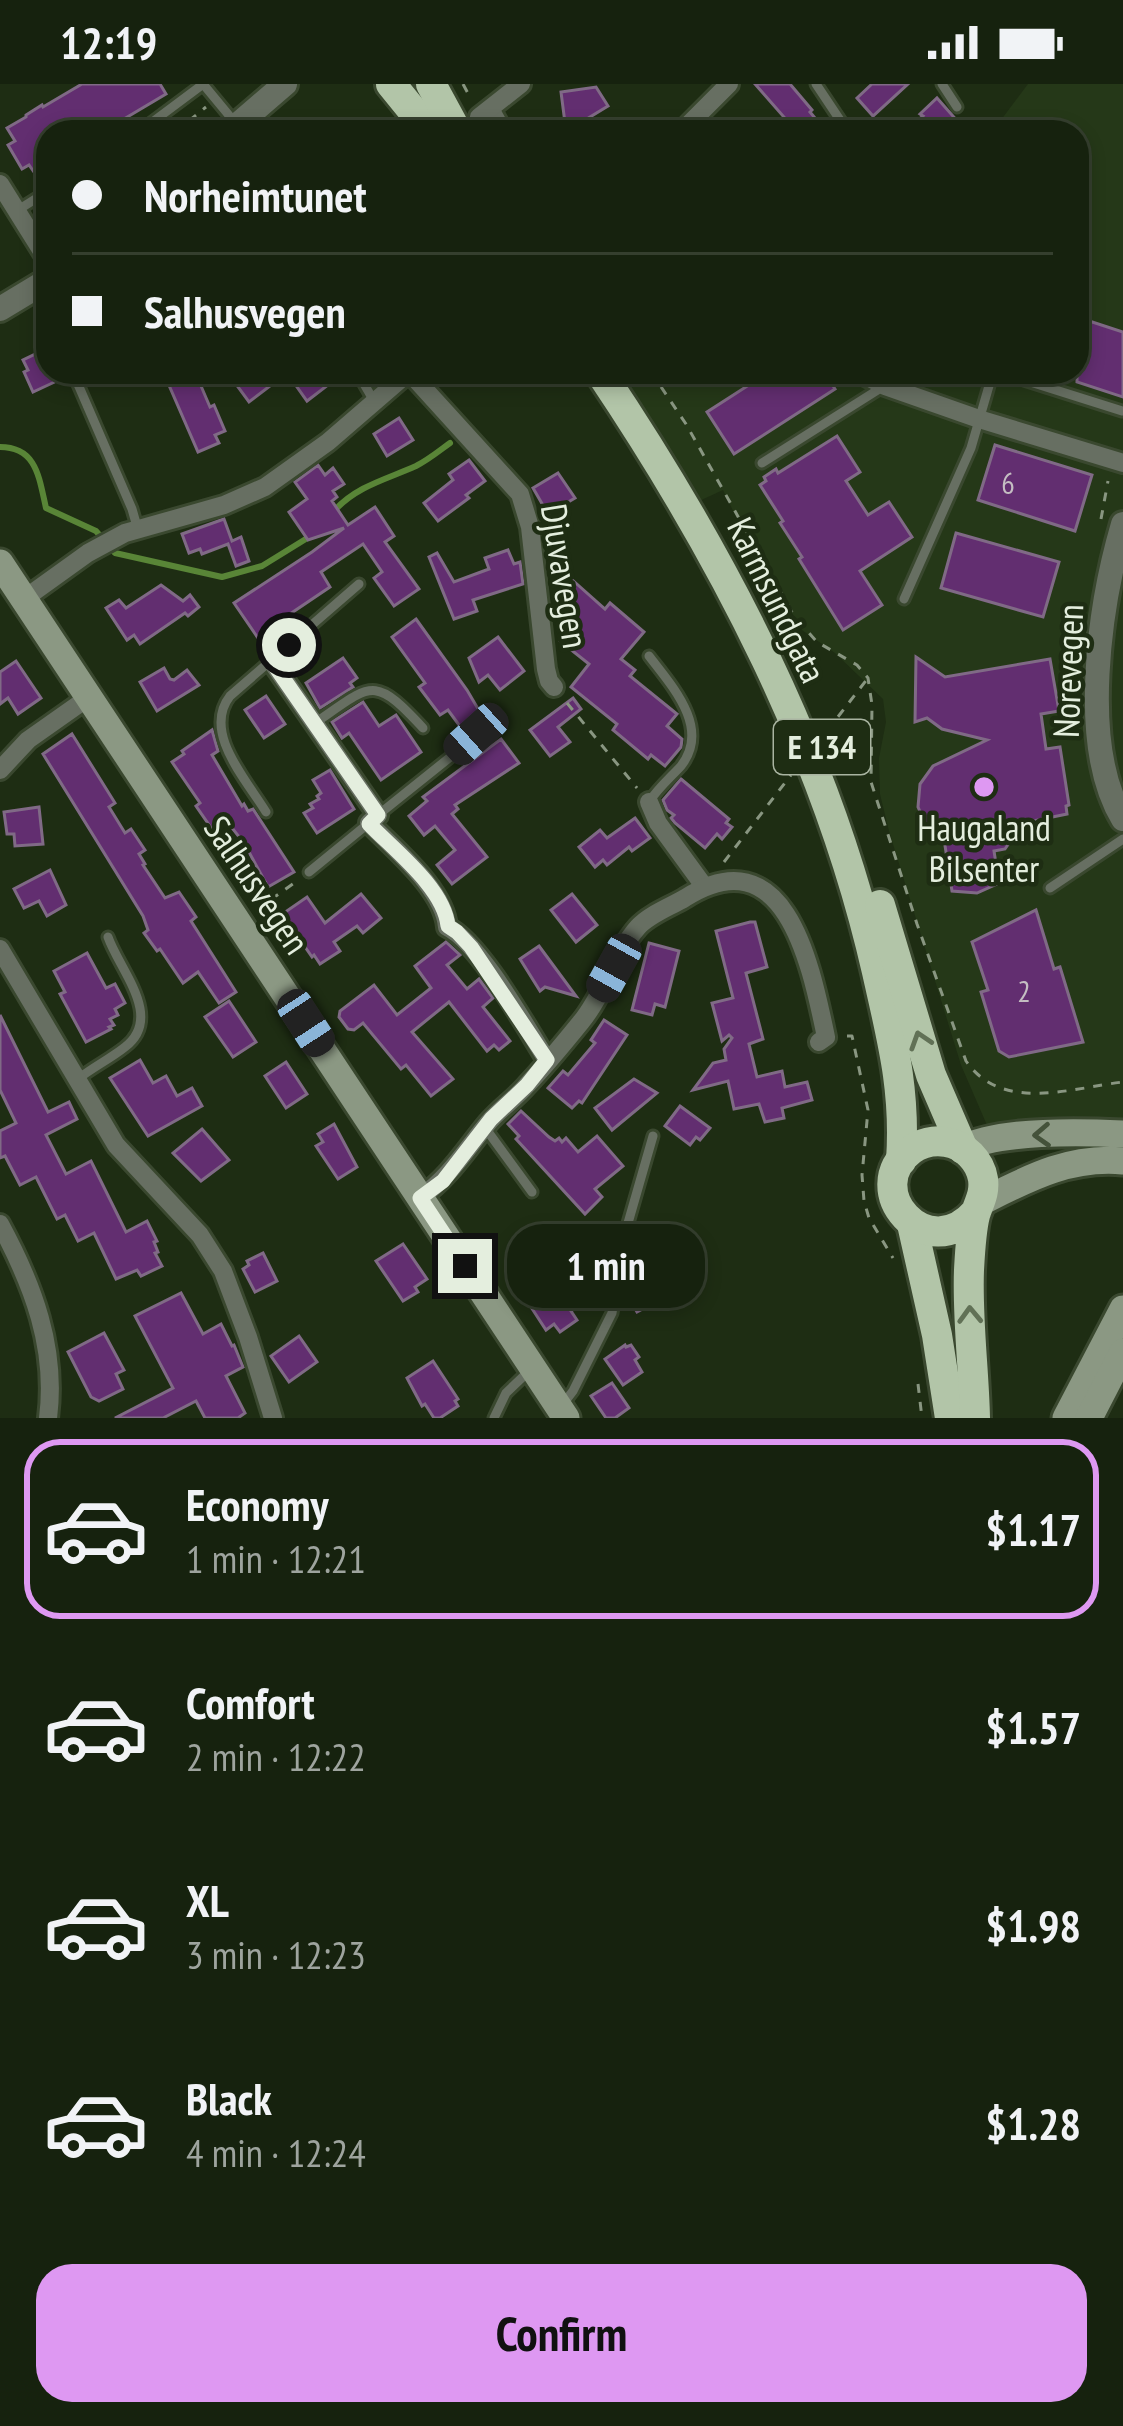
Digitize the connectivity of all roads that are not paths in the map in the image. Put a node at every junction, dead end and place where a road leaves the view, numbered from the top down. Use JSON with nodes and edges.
{"nodes":[{"id":1,"x":202,"y":84,"type":"edge"},
{"id":2,"x":285,"y":84,"type":"edge"},
{"id":3,"x":391,"y":84,"type":"edge"},
{"id":4,"x":431,"y":84,"type":"edge"},
{"id":5,"x":520,"y":84,"type":"edge"},
{"id":6,"x":729,"y":84,"type":"edge"},
{"id":7,"x":816,"y":84,"type":"edge"},
{"id":8,"x":942,"y":84,"type":"edge"},
{"id":9,"x":957,"y":107,"type":"dead end"},
{"id":10,"x":476,"y":119,"type":"edge"},
{"id":11,"x":157,"y":120,"type":"edge"},
{"id":12,"x":228,"y":120,"type":"edge"},
{"id":13,"x":242,"y":120,"type":"edge"},
{"id":14,"x":420,"y":120,"type":"edge"},
{"id":15,"x":695,"y":120,"type":"edge"},
{"id":16,"x":840,"y":120,"type":"edge"},
{"id":17,"x":0,"y":186,"type":"edge"},
{"id":18,"x":36,"y":198,"type":"edge"},
{"id":19,"x":18,"y":210,"type":"junction"},
{"id":20,"x":36,"y":241,"type":"edge"},
{"id":21,"x":36,"y":287,"type":"edge"},
{"id":22,"x":0,"y":309,"type":"edge"},
{"id":23,"x":78,"y":384,"type":"edge"},
{"id":24,"x":364,"y":384,"type":"edge"},
{"id":25,"x":395,"y":384,"type":"edge"},
{"id":26,"x":420,"y":384,"type":"edge"},
{"id":27,"x":608,"y":384,"type":"edge"},
{"id":28,"x":625,"y":384,"type":"edge"},
{"id":29,"x":881,"y":384,"type":"edge"},
{"id":30,"x":989,"y":384,"type":"edge"},
{"id":31,"x":1037,"y":384,"type":"edge"},
{"id":32,"x":885,"y":386,"type":"junction"},
{"id":33,"x":374,"y":401,"type":"junction"},
{"id":34,"x":1122,"y":411,"type":"edge"},
{"id":35,"x":979,"y":419,"type":"junction"},
{"id":36,"x":762,"y":463,"type":"dead end"},
{"id":37,"x":1123,"y":464,"type":"edge"},
{"id":38,"x":1122,"y":528,"type":"edge"},
{"id":39,"x":138,"y":530,"type":"junction"},
{"id":40,"x":0,"y":562,"type":"edge"},
{"id":41,"x":359,"y":584,"type":"dead end"},
{"id":42,"x":24,"y":599,"type":"junction"},
{"id":43,"x":904,"y":599,"type":"dead end"},
{"id":44,"x":649,"y":656,"type":"dead end"},
{"id":45,"x":272,"y":662,"type":"junction"},
{"id":46,"x":554,"y":687,"type":"road end"},
{"id":47,"x":89,"y":698,"type":"junction"},
{"id":48,"x":499,"y":718,"type":"dead end"},
{"id":49,"x":315,"y":722,"type":"junction"},
{"id":50,"x":423,"y":728,"type":"dead end"},
{"id":51,"x":0,"y":770,"type":"edge"},
{"id":52,"x":649,"y":802,"type":"joint"},
{"id":53,"x":266,"y":812,"type":"dead end"},
{"id":54,"x":374,"y":819,"type":"junction"},
{"id":55,"x":1123,"y":819,"type":"edge"},
{"id":56,"x":1123,"y":839,"type":"edge"},
{"id":57,"x":309,"y":872,"type":"road end"},
{"id":58,"x":704,"y":886,"type":"junction"},
{"id":59,"x":1050,"y":888,"type":"dead end"},
{"id":60,"x":108,"y":938,"type":"dead end"},
{"id":61,"x":0,"y":949,"type":"edge"},
{"id":62,"x":819,"y":1042,"type":"dead end"},
{"id":63,"x":547,"y":1060,"type":"junction"},
{"id":64,"x":78,"y":1079,"type":"junction"},
{"id":65,"x":484,"y":1128,"type":"junction"},
{"id":66,"x":1123,"y":1134,"type":"edge"},
{"id":67,"x":653,"y":1136,"type":"dead end"},
{"id":68,"x":963,"y":1149,"type":"junction"},
{"id":69,"x":901,"y":1161,"type":"junction"},
{"id":70,"x":1123,"y":1161,"type":"edge"},
{"id":71,"x":532,"y":1192,"type":"dead end"},
{"id":72,"x":420,"y":1198,"type":"junction"},
{"id":73,"x":978,"y":1207,"type":"junction"},
{"id":74,"x":912,"y":1223,"type":"junction"},
{"id":75,"x":0,"y":1224,"type":"edge"},
{"id":76,"x":1123,"y":1310,"type":"edge"},
{"id":77,"x":1123,"y":1352,"type":"edge"},
{"id":78,"x":533,"y":1367,"type":"junction"},
{"id":79,"x":563,"y":1413,"type":"edge"},
{"id":80,"x":49,"y":1418,"type":"edge"},
{"id":81,"x":273,"y":1418,"type":"edge"},
{"id":82,"x":494,"y":1418,"type":"edge"},
{"id":83,"x":950,"y":1418,"type":"edge"},
{"id":84,"x":975,"y":1418,"type":"edge"},
{"id":85,"x":1066,"y":1418,"type":"edge"},
{"id":86,"x":1089,"y":1418,"type":"edge"}],
"edges":[{"from":1,"to":11,"type":"lane"},
{"from":1,"to":12,"type":"lane"},
{"from":2,"to":13,"type":"street"},
{"from":3,"to":14,"type":"highway"},
{"from":4,"to":10,"type":"highway"},
{"from":5,"to":10,"type":"street"},
{"from":6,"to":15,"type":"street"},
{"from":7,"to":16,"type":"lane"},
{"from":8,"to":9,"type":"lane"},
{"from":17,"to":19,"type":"street"},
{"from":18,"to":19,"type":"lane"},
{"from":19,"to":20,"type":"street"},
{"from":21,"to":22,"type":"street"},
{"from":23,"to":39,"type":"lane"},
{"from":24,"to":33,"type":"lane"},
{"from":25,"to":33,"type":"street","name":"Djuvavegen"},
{"from":26,"to":46,"type":"street","name":"Djuvavegen"},
{"from":27,"to":69,"type":"highway","name":"Karmsundgata","number":"E 134"},
{"from":68,"to":28,"type":"highway","name":"Karmsundgata","number":"E 134","one_way":true},
{"from":29,"to":32,"type":"street"},
{"from":30,"to":35,"type":"lane"},
{"from":31,"to":34,"type":"lane"},
{"from":32,"to":35,"type":"street"},
{"from":32,"to":36,"type":"lane"},
{"from":33,"to":39,"type":"street","name":"Djuvavegen"},
{"from":35,"to":37,"type":"street"},
{"from":35,"to":43,"type":"lane"},
{"from":38,"to":55,"type":"street","name":"Norevegen"},
{"from":39,"to":42,"type":"street","name":"Djuvavegen"},
{"from":40,"to":42,"type":"main road","name":"Salhusvegen"},
{"from":41,"to":45,"type":"lane"},
{"from":42,"to":47,"type":"main road","name":"Salhusvegen"},
{"from":44,"to":52,"type":"lane"},
{"from":45,"to":49,"type":"street"},
{"from":45,"to":53,"type":"lane"},
{"from":47,"to":51,"type":"street"},
{"from":47,"to":72,"type":"main road","name":"Salhusvegen"},
{"from":48,"to":54,"type":"lane"},
{"from":49,"to":50,"type":"lane"},
{"from":49,"to":54,"type":"street"},
{"from":52,"to":58,"type":"street"},
{"from":54,"to":57,"type":"lane"},
{"from":54,"to":63,"type":"street"},
{"from":56,"to":59,"type":"lane"},
{"from":58,"to":62,"type":"street"},
{"from":58,"to":63,"type":"street"},
{"from":60,"to":64,"type":"lane"},
{"from":61,"to":64,"type":"street"},
{"from":63,"to":65,"type":"street"},
{"from":64,"to":81,"type":"street"},
{"from":65,"to":71,"type":"lane"},
{"from":65,"to":72,"type":"street"},
{"from":66,"to":68,"type":"main road","one_way":true},
{"from":67,"to":79,"type":"lane","name":"Salhusvegen"},
{"from":68,"to":69,"type":"highway"},
{"from":68,"to":73,"type":"highway","number":"E 134"},
{"from":69,"to":74,"type":"highway","number":"E 134"},
{"from":70,"to":73,"type":"main road"},
{"from":72,"to":78,"type":"main road","name":"Salhusvegen"},
{"from":73,"to":74,"type":"highway"},
{"from":84,"to":73,"type":"highway","number":"E 134","one_way":true},
{"from":74,"to":83,"type":"highway","number":"E 134"},
{"from":75,"to":80,"type":"street"},
{"from":76,"to":85,"type":"main road"},
{"from":77,"to":86,"type":"main road"},
{"from":78,"to":79,"type":"main road","name":"Salhusvegen"},
{"from":78,"to":82,"type":"lane"}]}
